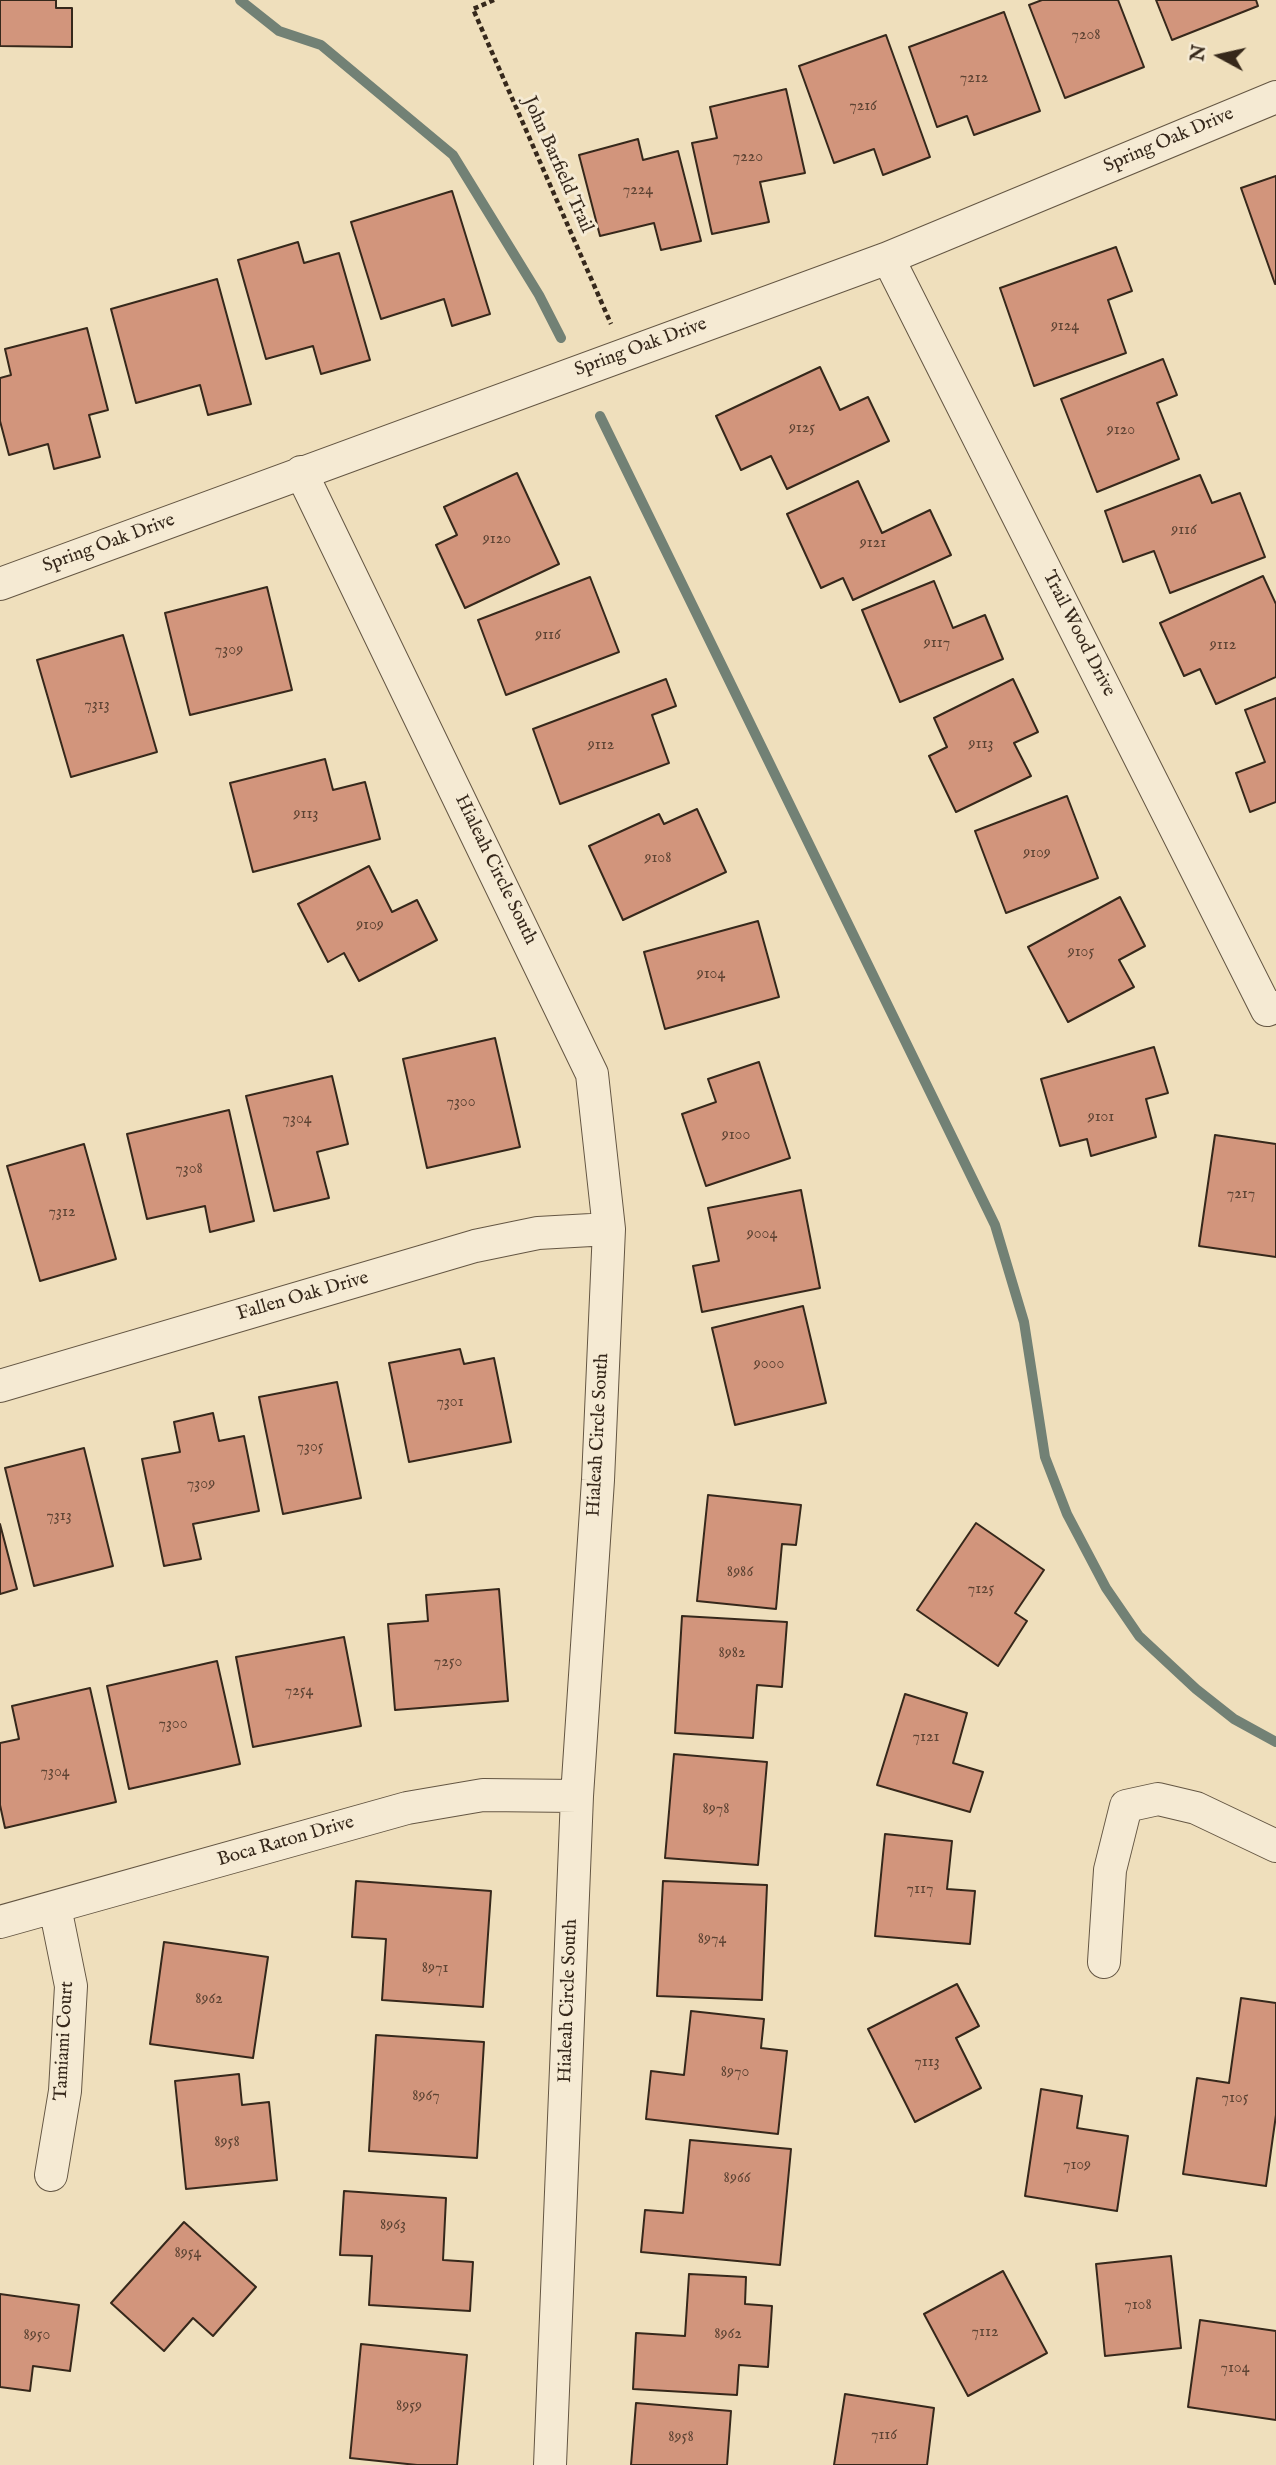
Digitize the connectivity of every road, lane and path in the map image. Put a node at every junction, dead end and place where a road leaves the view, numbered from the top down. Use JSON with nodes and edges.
{"nodes":[{"id":1,"x":494,"y":0,"type":"edge"},
{"id":2,"x":1276,"y":97,"type":"edge"},
{"id":3,"x":888,"y":258,"type":"junction"},
{"id":4,"x":624,"y":354,"type":"junction"},
{"id":5,"x":301,"y":472,"type":"junction"},
{"id":6,"x":0,"y":584,"type":"edge"},
{"id":7,"x":1272,"y":1008,"type":"edge"},
{"id":8,"x":609,"y":1229,"type":"junction"},
{"id":9,"x":0,"y":1386,"type":"edge"},
{"id":10,"x":577,"y":1796,"type":"junction"},
{"id":11,"x":1276,"y":1846,"type":"edge"},
{"id":12,"x":55,"y":1907,"type":"junction"},
{"id":13,"x":0,"y":1922,"type":"edge"},
{"id":14,"x":1104,"y":1962,"type":"dead end"},
{"id":15,"x":51,"y":2175,"type":"dead end"},
{"id":16,"x":550,"y":2465,"type":"edge"}],
"edges":[{"from":1,"to":4,"type":"path","name":"John Barfield Trail"},
{"from":2,"to":3,"type":"street","name":"Spring Oak Drive"},
{"from":3,"to":4,"type":"street","name":"Spring Oak Drive"},
{"from":3,"to":7,"type":"street","name":"Trail Wood Drive"},
{"from":4,"to":5,"type":"street","name":"Spring Oak Drive"},
{"from":5,"to":6,"type":"street","name":"Spring Oak Drive"},
{"from":5,"to":8,"type":"street","name":"Hialeah Circle South"},
{"from":8,"to":9,"type":"street","name":"Fallen Oak Drive"},
{"from":8,"to":10,"type":"street","name":"Hialeah Circle South"},
{"from":10,"to":12,"type":"street","name":"Boca Raton Drive"},
{"from":10,"to":16,"type":"street","name":"Hialeah Circle South"},
{"from":11,"to":14,"type":"street"},
{"from":12,"to":13,"type":"street","name":"Boca Raton Drive"},
{"from":12,"to":15,"type":"street","name":"Tamiami Court"}]}
